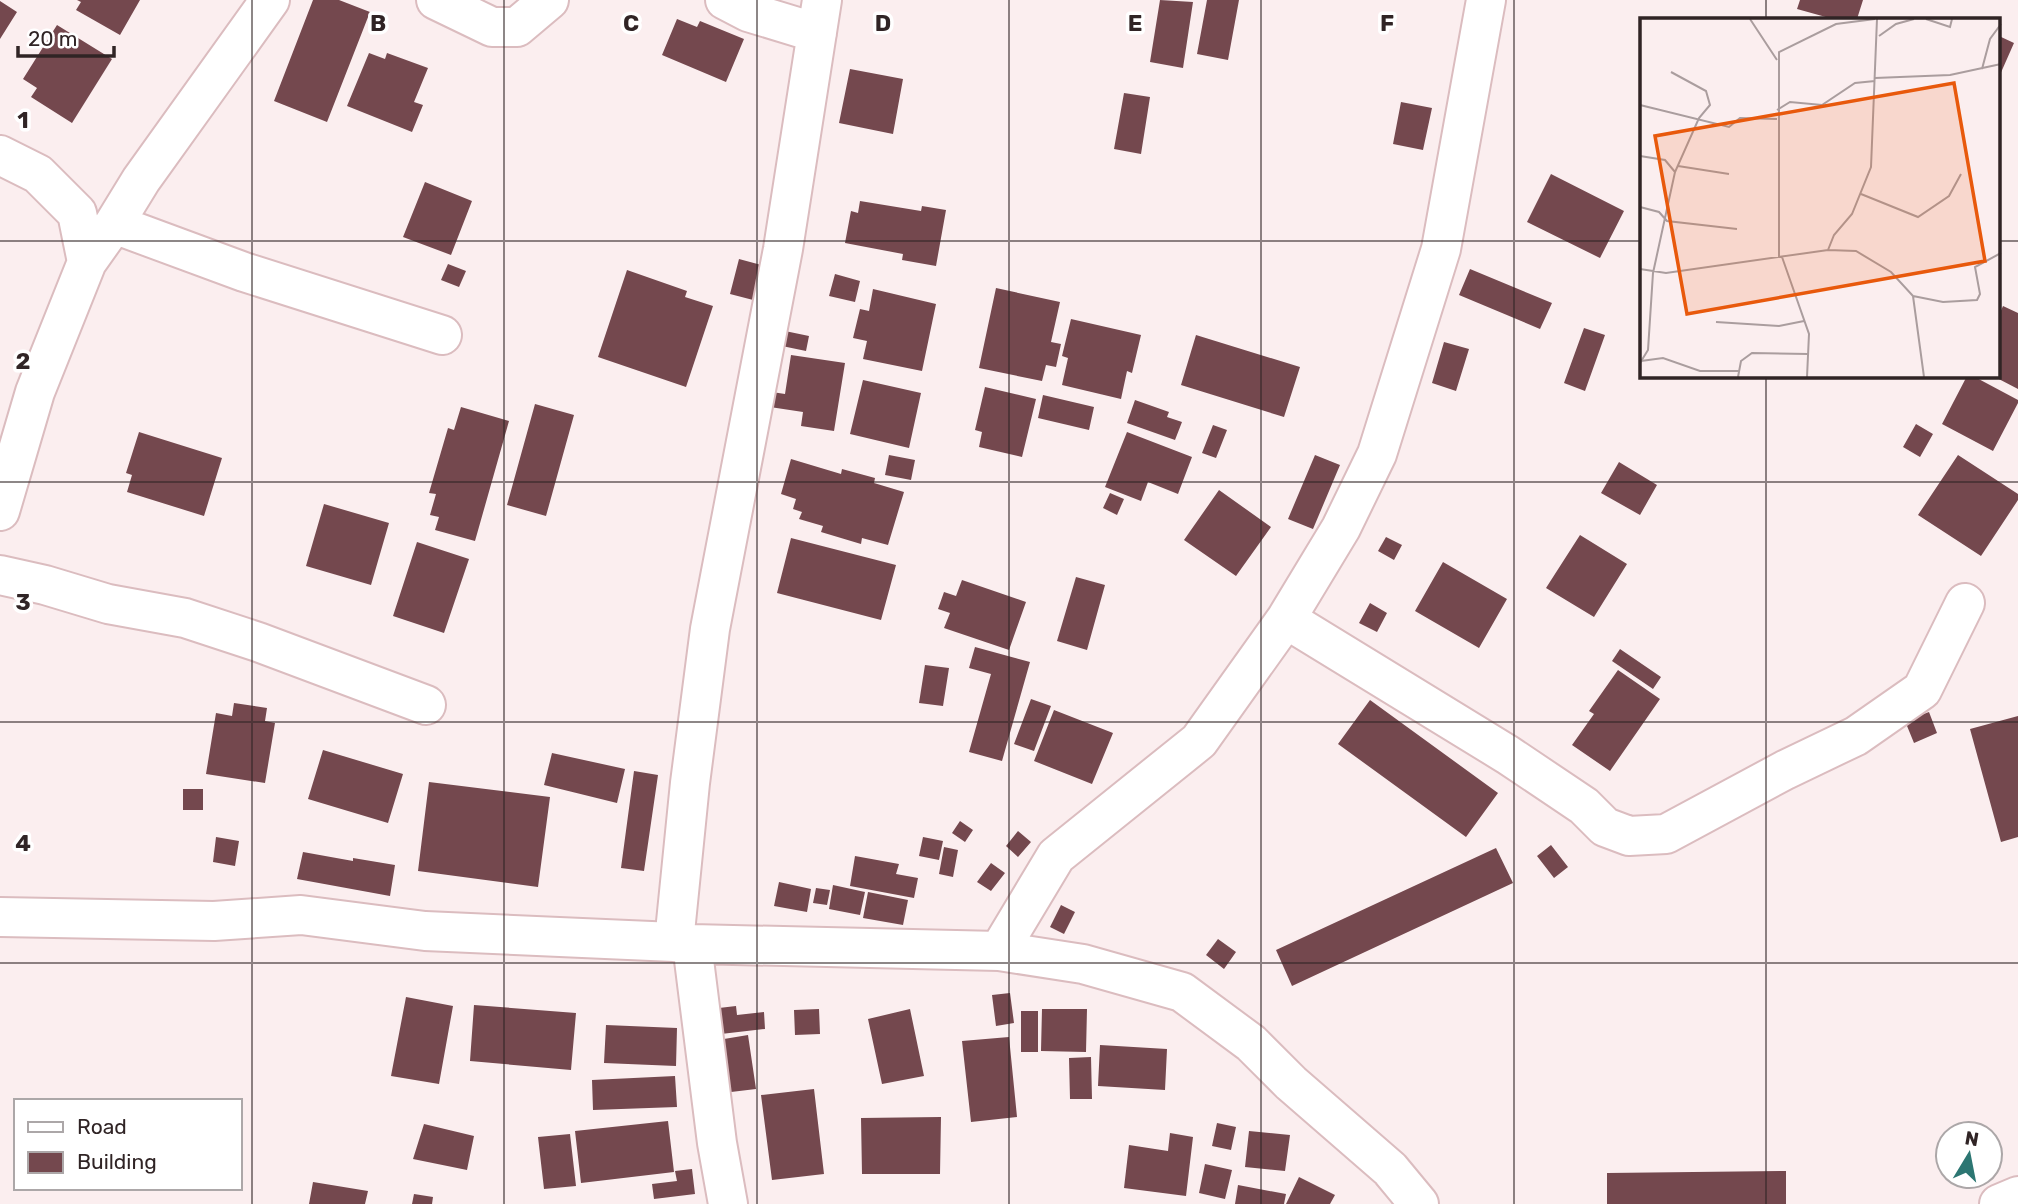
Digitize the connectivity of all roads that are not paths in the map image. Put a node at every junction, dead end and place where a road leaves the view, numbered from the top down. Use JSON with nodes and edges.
{"nodes":[{"id":1,"x":270,"y":0,"type":"edge"},
{"id":2,"x":436,"y":0,"type":"edge"},
{"id":3,"x":549,"y":0,"type":"edge"},
{"id":4,"x":725,"y":0,"type":"edge"},
{"id":5,"x":1486,"y":0,"type":"edge"},
{"id":6,"x":820,"y":17,"type":"edge"},
{"id":7,"x":0,"y":155,"type":"edge"},
{"id":8,"x":114,"y":224,"type":"junction"},
{"id":9,"x":87,"y":262,"type":"junction"},
{"id":10,"x":442,"y":335,"type":"dead end"},
{"id":11,"x":0,"y":511,"type":"edge"},
{"id":12,"x":0,"y":575,"type":"edge"},
{"id":13,"x":1965,"y":603,"type":"dead end"},
{"id":14,"x":1286,"y":619,"type":"junction"},
{"id":15,"x":426,"y":705,"type":"dead end"},
{"id":16,"x":0,"y":917,"type":"edge"},
{"id":17,"x":683,"y":943,"type":"junction"},
{"id":18,"x":999,"y":951,"type":"junction"},
{"id":19,"x":2018,"y":1196,"type":"edge"},
{"id":20,"x":728,"y":1204,"type":"edge"},
{"id":21,"x":1419,"y":1204,"type":"edge"},
{"id":22,"x":1999,"y":1204,"type":"edge"}],
"edges":[{"from":1,"to":8,"type":"street"},
{"from":2,"to":3,"type":"street"},
{"from":4,"to":6,"type":"street"},
{"from":5,"to":14,"type":"street"},
{"from":6,"to":17,"type":"street"},
{"from":7,"to":9,"type":"street"},
{"from":8,"to":9,"type":"street"},
{"from":8,"to":10,"type":"street"},
{"from":9,"to":11,"type":"street"},
{"from":12,"to":15,"type":"street"},
{"from":13,"to":14,"type":"street"},
{"from":14,"to":18,"type":"street"},
{"from":16,"to":17,"type":"street"},
{"from":17,"to":18,"type":"street"},
{"from":17,"to":20,"type":"street"},
{"from":18,"to":21,"type":"street"},
{"from":19,"to":22,"type":"street"}]}
